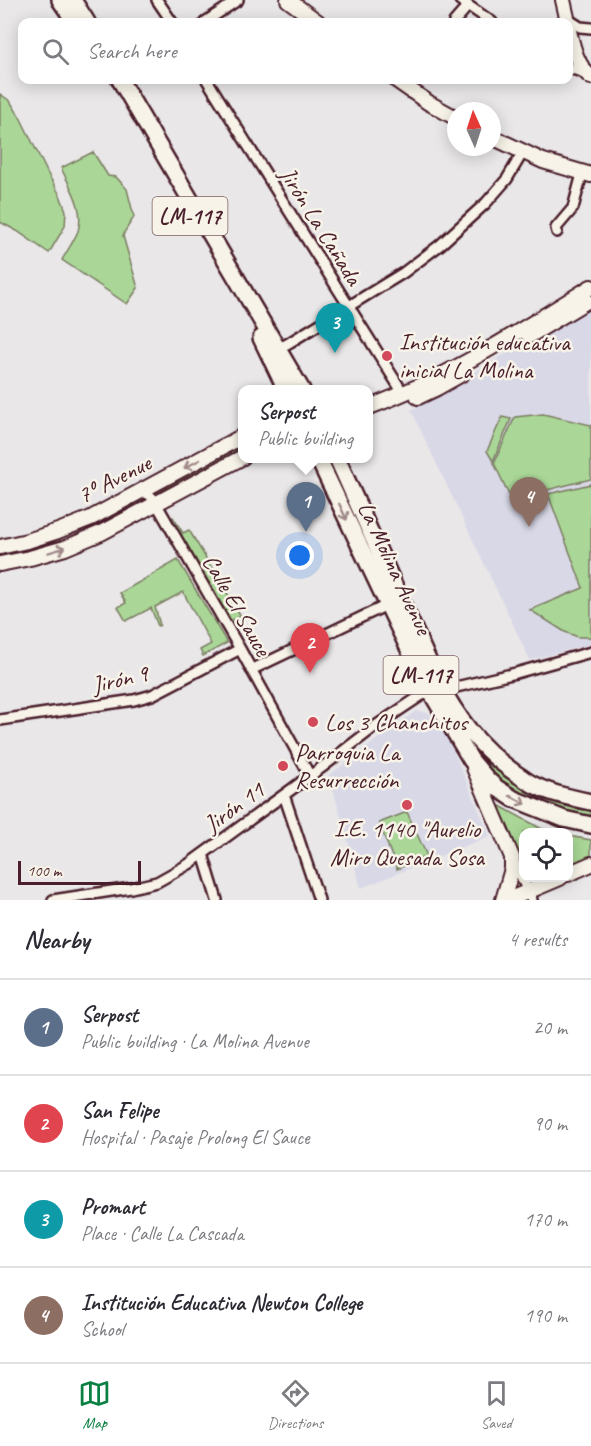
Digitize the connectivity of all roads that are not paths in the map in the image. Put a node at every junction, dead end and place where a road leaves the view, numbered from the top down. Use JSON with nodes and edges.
{"nodes":[{"id":1,"x":60,"y":0,"type":"edge"},
{"id":2,"x":73,"y":0,"type":"edge"},
{"id":3,"x":157,"y":0,"type":"edge"},
{"id":4,"x":238,"y":0,"type":"edge"},
{"id":5,"x":288,"y":0,"type":"edge"},
{"id":6,"x":460,"y":0,"type":"edge"},
{"id":7,"x":562,"y":0,"type":"edge"},
{"id":8,"x":468,"y":6,"type":"junction"},
{"id":9,"x":72,"y":18,"type":"edge"},
{"id":10,"x":84,"y":18,"type":"edge"},
{"id":11,"x":169,"y":18,"type":"edge"},
{"id":12,"x":211,"y":18,"type":"edge"},
{"id":13,"x":313,"y":18,"type":"edge"},
{"id":14,"x":458,"y":18,"type":"edge"},
{"id":15,"x":486,"y":18,"type":"edge"},
{"id":16,"x":567,"y":18,"type":"edge"},
{"id":17,"x":573,"y":24,"type":"edge"},
{"id":18,"x":591,"y":28,"type":"edge"},
{"id":19,"x":573,"y":43,"type":"edge"},
{"id":20,"x":573,"y":70,"type":"edge"},
{"id":21,"x":589,"y":75,"type":"edge"},
{"id":22,"x":111,"y":84,"type":"edge"},
{"id":23,"x":122,"y":84,"type":"edge"},
{"id":24,"x":209,"y":84,"type":"edge"},
{"id":25,"x":402,"y":84,"type":"edge"},
{"id":26,"x":447,"y":113,"type":"edge"},
{"id":27,"x":501,"y":142,"type":"edge"},
{"id":28,"x":522,"y":153,"type":"junction"},
{"id":29,"x":586,"y":175,"type":"edge"},
{"id":30,"x":557,"y":232,"type":"dead end"},
{"id":31,"x":591,"y":288,"type":"edge"},
{"id":32,"x":591,"y":298,"type":"edge"},
{"id":33,"x":348,"y":306,"type":"junction"},
{"id":34,"x":273,"y":351,"type":"junction"},
{"id":35,"x":284,"y":385,"type":"edge"},
{"id":36,"x":298,"y":385,"type":"edge"},
{"id":37,"x":403,"y":393,"type":"junction"},
{"id":38,"x":373,"y":405,"type":"edge"},
{"id":39,"x":373,"y":415,"type":"edge"},
{"id":40,"x":238,"y":439,"type":"edge"},
{"id":41,"x":238,"y":460,"type":"edge"},
{"id":42,"x":320,"y":463,"type":"edge"},
{"id":43,"x":339,"y":463,"type":"edge"},
{"id":44,"x":140,"y":491,"type":"junction"},
{"id":45,"x":156,"y":503,"type":"junction"},
{"id":46,"x":0,"y":547,"type":"edge"},
{"id":47,"x":0,"y":564,"type":"edge"},
{"id":48,"x":387,"y":604,"type":"junction"},
{"id":49,"x":240,"y":649,"type":"junction"},
{"id":50,"x":591,"y":652,"type":"edge"},
{"id":51,"x":251,"y":670,"type":"junction"},
{"id":52,"x":436,"y":691,"type":"junction"},
{"id":53,"x":0,"y":720,"type":"edge"},
{"id":54,"x":471,"y":760,"type":"junction"},
{"id":55,"x":310,"y":776,"type":"junction"},
{"id":56,"x":284,"y":795,"type":"junction"},
{"id":57,"x":591,"y":802,"type":"edge"},
{"id":58,"x":591,"y":825,"type":"edge"},
{"id":59,"x":203,"y":854,"type":"junction"},
{"id":60,"x":512,"y":857,"type":"junction"},
{"id":61,"x":591,"y":864,"type":"edge"},
{"id":62,"x":573,"y":872,"type":"edge"},
{"id":63,"x":553,"y":882,"type":"edge"},
{"id":64,"x":530,"y":896,"type":"edge"},
{"id":65,"x":53,"y":900,"type":"edge"},
{"id":66,"x":217,"y":900,"type":"edge"},
{"id":67,"x":319,"y":900,"type":"edge"},
{"id":68,"x":503,"y":900,"type":"edge"},
{"id":69,"x":508,"y":900,"type":"edge"}],
"edges":[{"from":1,"to":9,"type":"main road"},
{"from":2,"to":10,"type":"main road"},
{"from":3,"to":11,"type":"street"},
{"from":4,"to":12,"type":"street"},
{"from":5,"to":13,"type":"street"},
{"from":6,"to":8,"type":"street"},
{"from":7,"to":16,"type":"street"},
{"from":8,"to":14,"type":"street"},
{"from":8,"to":15,"type":"street"},
{"from":17,"to":18,"type":"street"},
{"from":19,"to":21,"type":"street"},
{"from":20,"to":21,"type":"street"},
{"from":22,"to":34,"type":"main road","number":"LM-117"},
{"from":23,"to":34,"type":"main road","number":"LM-117"},
{"from":24,"to":33,"type":"street","name":"Jirón La Cañada"},
{"from":25,"to":26,"type":"street"},
{"from":27,"to":28,"type":"street"},
{"from":28,"to":29,"type":"street"},
{"from":28,"to":33,"type":"street"},
{"from":29,"to":30,"type":"street"},
{"from":31,"to":37,"type":"street"},
{"from":32,"to":39,"type":"street"},
{"from":33,"to":34,"type":"street"},
{"from":33,"to":37,"type":"street","name":"Jirón La Cañada"},
{"from":34,"to":35,"type":"main road","number":"LM-117"},
{"from":34,"to":36,"type":"main road","number":"LM-117"},
{"from":37,"to":38,"type":"street"},
{"from":40,"to":44,"type":"street","name":"7º Avenue","one_way":true},
{"from":41,"to":45,"type":"street","name":"7º Avenue"},
{"from":42,"to":48,"type":"main road","name":"La Molina Avenue","number":"LM-117","one_way":true},
{"from":43,"to":52,"type":"main road","name":"La Molina Avenue","number":"LM-117"},
{"from":44,"to":45,"type":"street","name":"Calle El Sauce"},
{"from":44,"to":46,"type":"street","name":"7º Avenue"},
{"from":47,"to":45,"type":"street","name":"7º Avenue","one_way":true},
{"from":45,"to":49,"type":"street","name":"Calle El Sauce"},
{"from":48,"to":51,"type":"street"},
{"from":48,"to":52,"type":"main road","name":"La Molina Avenue","number":"LM-117"},
{"from":49,"to":51,"type":"street","name":"Calle El Sauce"},
{"from":49,"to":53,"type":"street","name":"Jirón 9"},
{"from":50,"to":52,"type":"street","name":"Jirón 11"},
{"from":51,"to":55,"type":"street","name":"Calle El Sauce"},
{"from":52,"to":54,"type":"main road","name":"La Molina Avenue","number":"LM-117"},
{"from":52,"to":55,"type":"street","name":"Jirón 11"},
{"from":52,"to":57,"type":"main road","name":"La Molina Avenue","number":"LM-117"},
{"from":54,"to":58,"type":"main road","name":"La Molina Avenue","number":"LM-117","one_way":true},
{"from":54,"to":60,"type":"street"},
{"from":55,"to":56,"type":"street","name":"Jirón 11"},
{"from":56,"to":59,"type":"street","name":"Jirón 11"},
{"from":56,"to":67,"type":"street"},
{"from":59,"to":65,"type":"street","name":"Jirón 11"},
{"from":59,"to":66,"type":"street"},
{"from":60,"to":64,"type":"street"},
{"from":60,"to":68,"type":"street"},
{"from":61,"to":62,"type":"street"},
{"from":63,"to":64,"type":"street"},
{"from":64,"to":69,"type":"street"}]}
